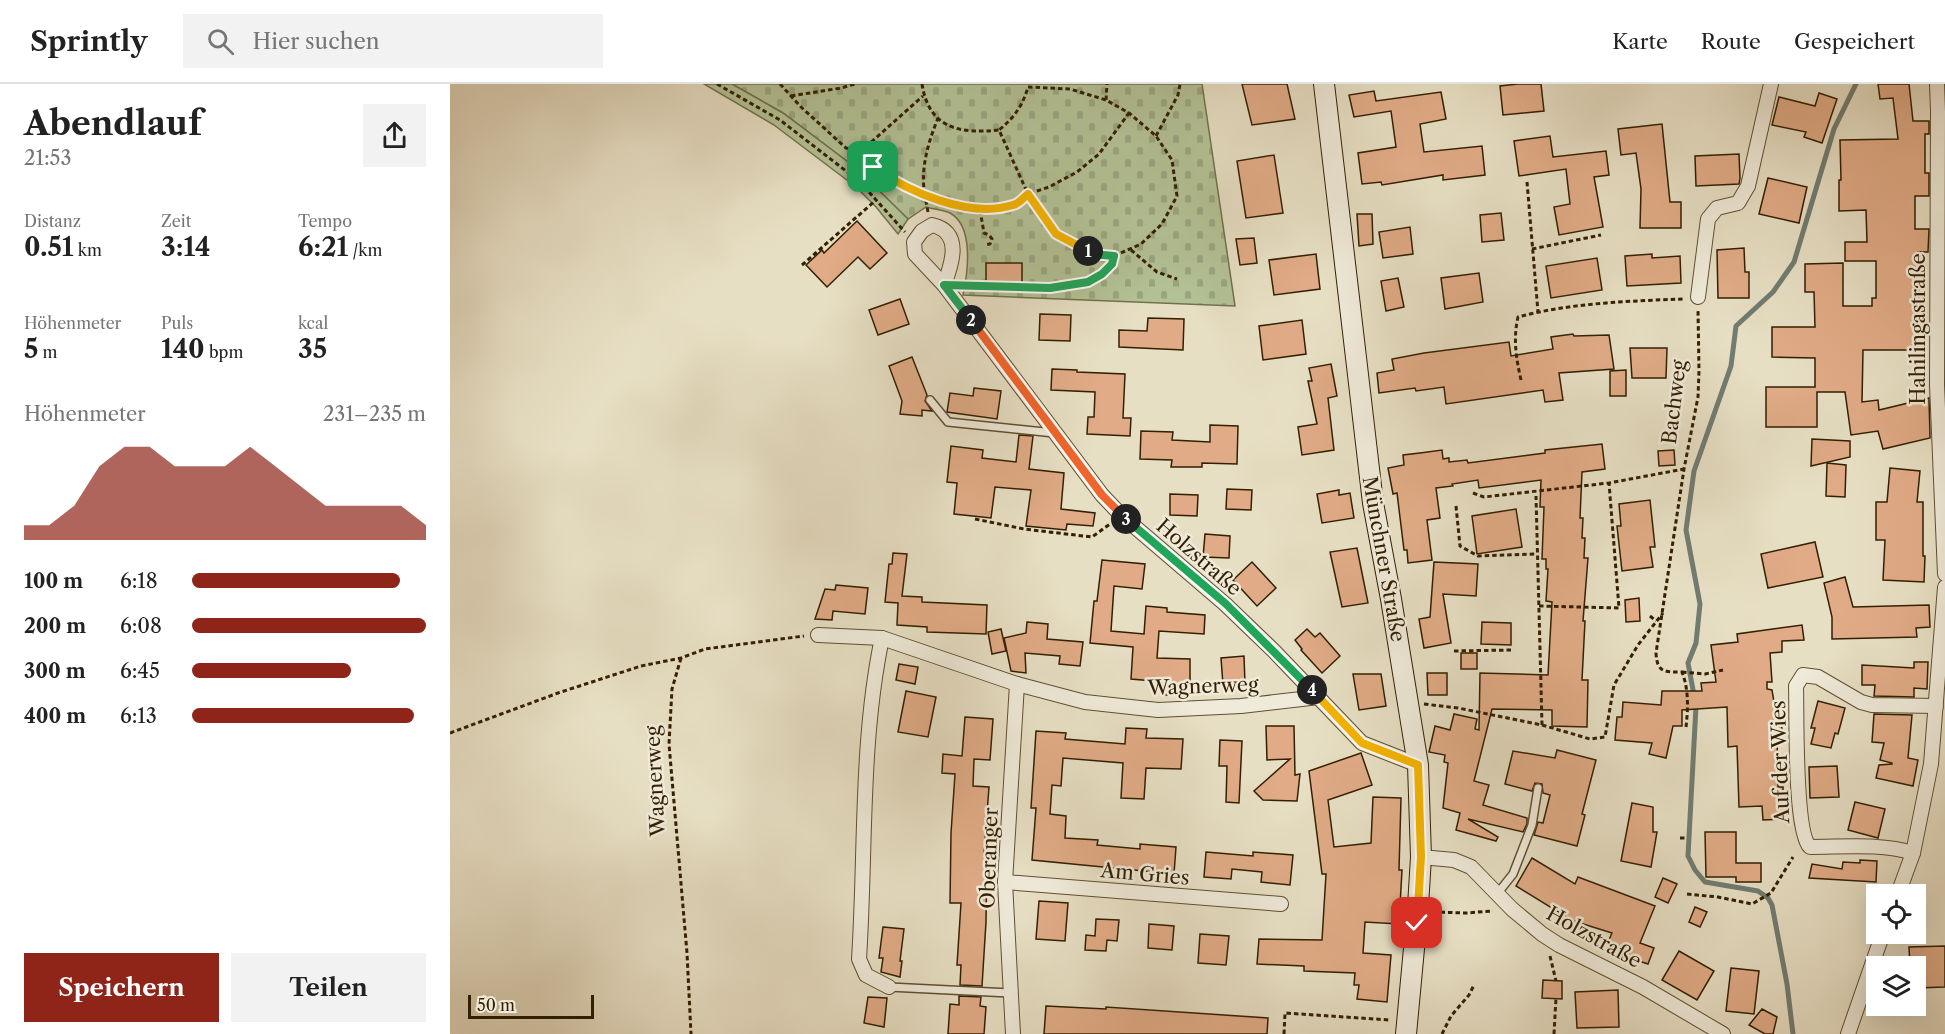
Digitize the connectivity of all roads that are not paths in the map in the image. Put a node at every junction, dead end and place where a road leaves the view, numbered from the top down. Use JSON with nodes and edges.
{"nodes":[{"id":1,"x":1324,"y":84,"type":"edge"},
{"id":2,"x":1771,"y":84,"type":"edge"},
{"id":3,"x":1937,"y":84,"type":"edge"},
{"id":4,"x":944,"y":285,"type":"junction"},
{"id":5,"x":965,"y":286,"type":"road end"},
{"id":6,"x":1698,"y":297,"type":"road end"},
{"id":7,"x":930,"y":400,"type":"dead end"},
{"id":8,"x":1056,"y":433,"type":"junction"},
{"id":9,"x":1945,"y":573,"type":"edge"},
{"id":10,"x":1945,"y":587,"type":"edge"},
{"id":11,"x":818,"y":635,"type":"road end"},
{"id":12,"x":882,"y":638,"type":"junction"},
{"id":13,"x":1017,"y":684,"type":"junction"},
{"id":14,"x":1319,"y":697,"type":"junction"},
{"id":15,"x":1936,"y":706,"type":"junction"},
{"id":16,"x":1945,"y":763,"type":"edge"},
{"id":17,"x":1930,"y":764,"type":"junction"},
{"id":18,"x":1418,"y":765,"type":"junction"},
{"id":19,"x":1539,"y":788,"type":"dead end"},
{"id":20,"x":1913,"y":853,"type":"junction"},
{"id":21,"x":1421,"y":857,"type":"junction"},
{"id":22,"x":1005,"y":882,"type":"junction"},
{"id":23,"x":1902,"y":884,"type":"edge"},
{"id":24,"x":1497,"y":894,"type":"junction"},
{"id":25,"x":1281,"y":904,"type":"dead end"},
{"id":26,"x":1879,"y":944,"type":"edge"},
{"id":27,"x":889,"y":987,"type":"joint"},
{"id":28,"x":1010,"y":993,"type":"junction"},
{"id":29,"x":1013,"y":1034,"type":"edge"},
{"id":30,"x":1406,"y":1034,"type":"edge"},
{"id":31,"x":1723,"y":1034,"type":"edge"},
{"id":32,"x":1848,"y":1034,"type":"edge"}],
"edges":[{"from":1,"to":18,"type":"main road","name":"Münchner Straße"},
{"from":2,"to":6,"type":"street"},
{"from":3,"to":9,"type":"street","name":"Hahilingastraße"},
{"from":4,"to":4,"type":"street","name":"Holzstraße"},
{"from":4,"to":5,"type":"lane"},
{"from":4,"to":8,"type":"street","name":"Holzstraße"},
{"from":7,"to":8,"type":"lane"},
{"from":8,"to":14,"type":"street","name":"Holzstraße"},
{"from":10,"to":15,"type":"street"},
{"from":11,"to":12,"type":"street","name":"Wagnerweg"},
{"from":12,"to":13,"type":"street","name":"Wagnerweg"},
{"from":12,"to":27,"type":"street"},
{"from":13,"to":14,"type":"street","name":"Wagnerweg"},
{"from":13,"to":22,"type":"street","name":"Oberanger"},
{"from":14,"to":18,"type":"street","name":"Holzstraße"},
{"from":15,"to":17,"type":"street"},
{"from":15,"to":20,"type":"street","name":"Auf der Wies"},
{"from":16,"to":17,"type":"street"},
{"from":17,"to":20,"type":"street"},
{"from":18,"to":21,"type":"main road","name":"Münchner Straße"},
{"from":19,"to":24,"type":"lane"},
{"from":20,"to":23,"type":"street"},
{"from":21,"to":24,"type":"street","name":"Holzstraße"},
{"from":21,"to":30,"type":"main road","name":"Münchner Straße"},
{"from":22,"to":25,"type":"street","name":"Am Gries"},
{"from":22,"to":28,"type":"street","name":"Oberanger"},
{"from":24,"to":31,"type":"street","name":"Holzstraße"},
{"from":26,"to":32,"type":"street"},
{"from":27,"to":28,"type":"lane"},
{"from":28,"to":29,"type":"street","name":"Oberanger"}]}
